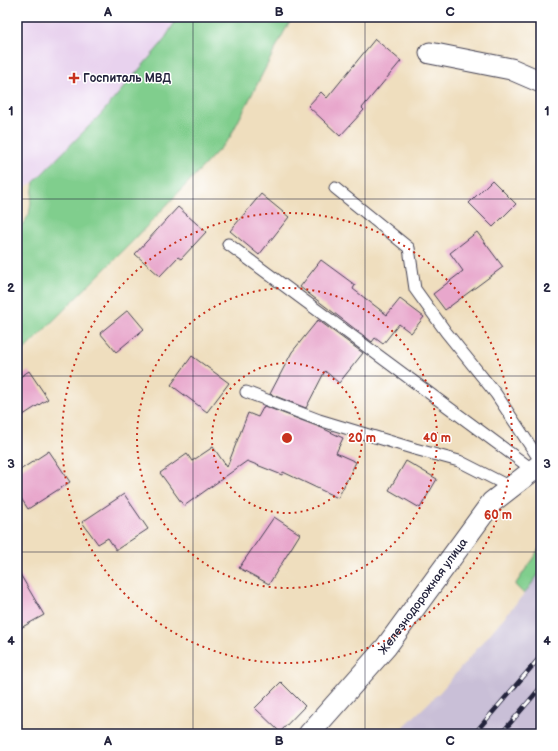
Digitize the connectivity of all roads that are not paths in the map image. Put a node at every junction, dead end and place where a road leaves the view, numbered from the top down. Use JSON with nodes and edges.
{"nodes":[{"id":1,"x":430,"y":53,"type":"dead end"},
{"id":2,"x":541,"y":82,"type":"edge"},
{"id":3,"x":335,"y":188,"type":"dead end"},
{"id":4,"x":228,"y":244,"type":"dead end"},
{"id":5,"x":246,"y":392,"type":"dead end"},
{"id":6,"x":538,"y":465,"type":"edge"},
{"id":7,"x":510,"y":487,"type":"junction"},
{"id":8,"x":309,"y":734,"type":"edge"}],
"edges":[{"from":1,"to":2,"type":"street"},
{"from":3,"to":6,"type":"lane"},
{"from":4,"to":6,"type":"lane"},
{"from":5,"to":7,"type":"lane"},
{"from":6,"to":7,"type":"street","name":"Железнодорожная улица"},
{"from":7,"to":8,"type":"street","name":"Железнодорожная улица"}]}
